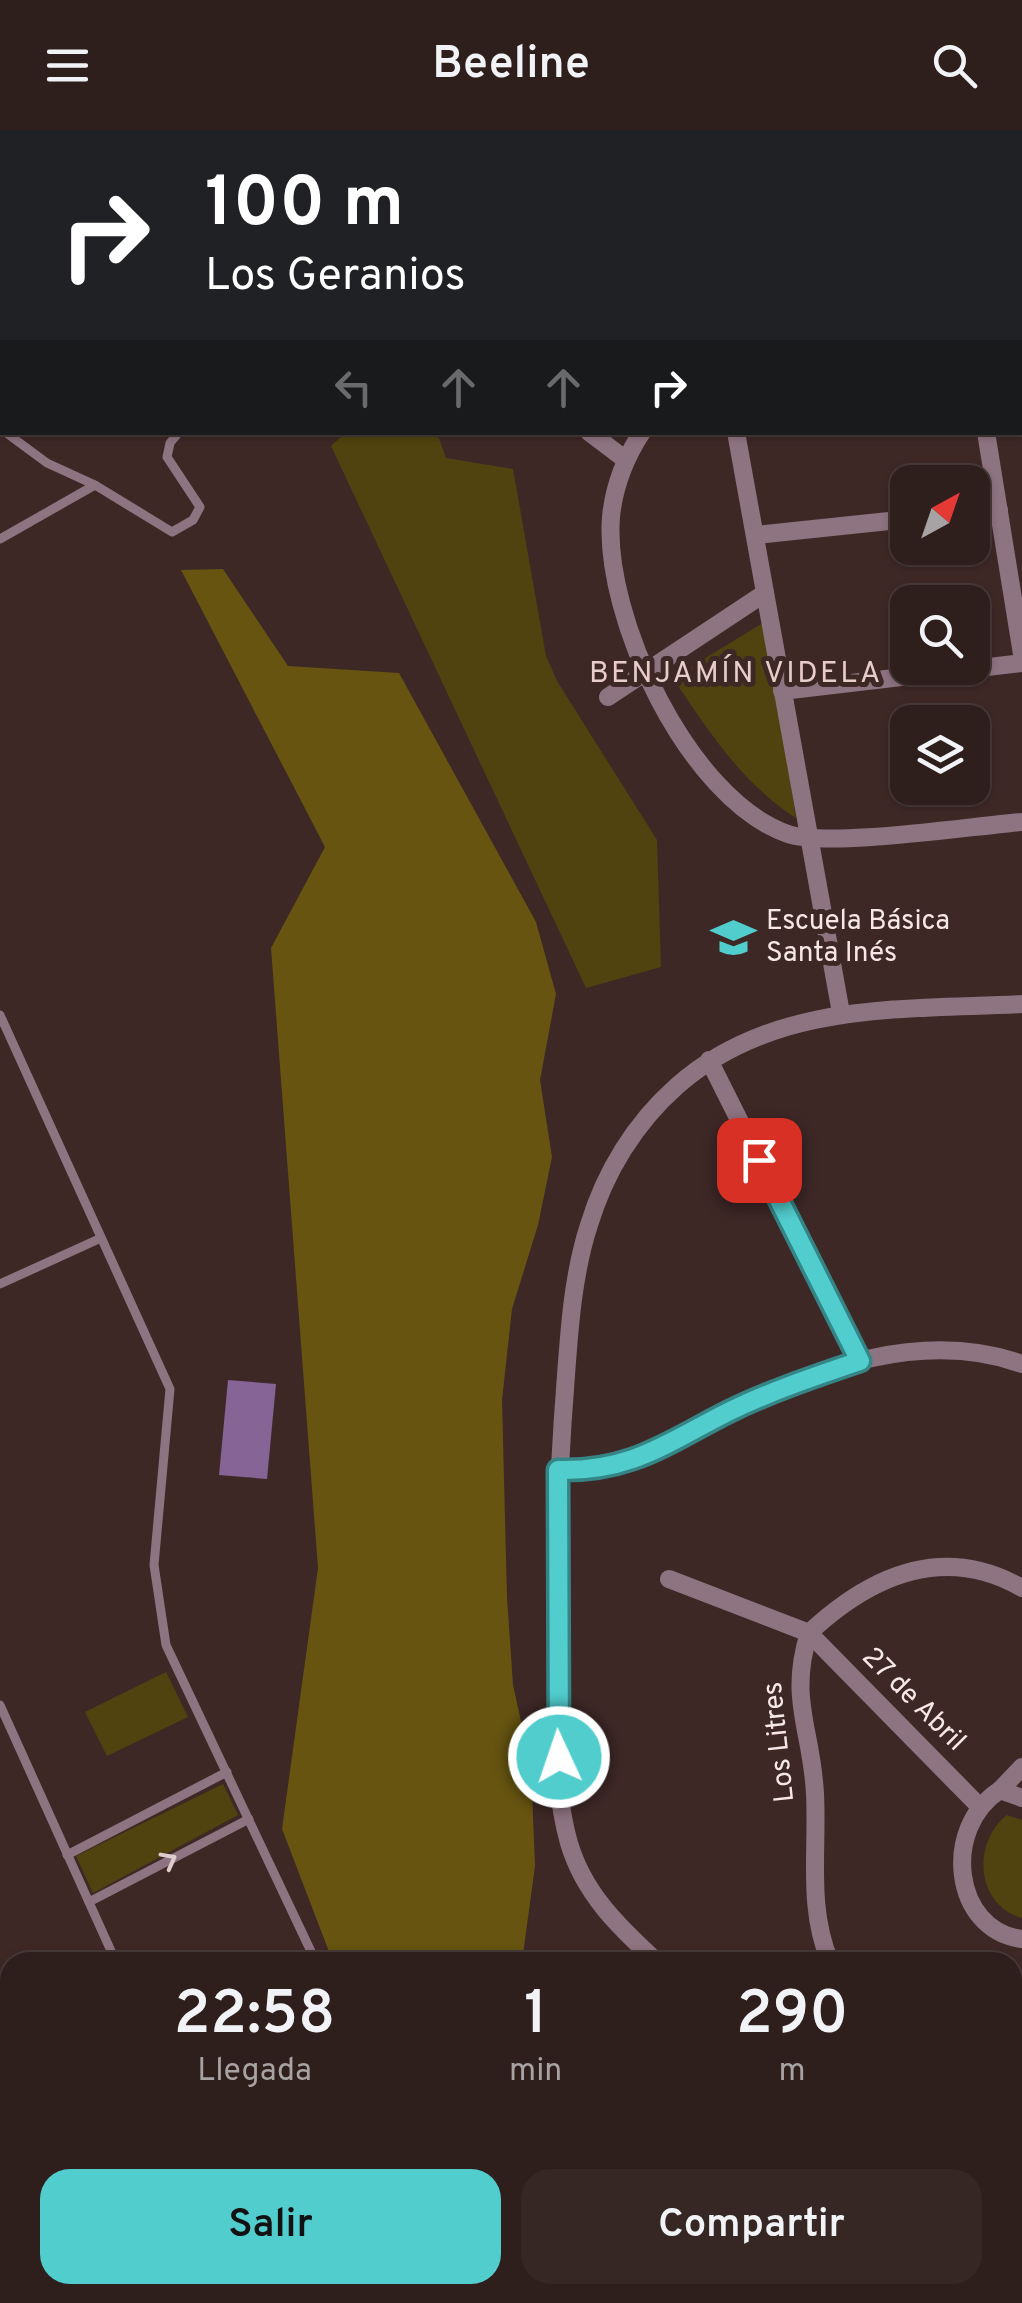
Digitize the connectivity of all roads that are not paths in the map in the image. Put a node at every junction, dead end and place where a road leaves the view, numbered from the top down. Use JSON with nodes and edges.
{"nodes":[{"id":1,"x":8,"y":435,"type":"edge"},
{"id":2,"x":176,"y":435,"type":"edge"},
{"id":3,"x":594,"y":435,"type":"edge"},
{"id":4,"x":640,"y":435,"type":"edge"},
{"id":5,"x":737,"y":435,"type":"edge"},
{"id":6,"x":986,"y":435,"type":"edge"},
{"id":7,"x":626,"y":460,"type":"junction"},
{"id":8,"x":95,"y":485,"type":"junction"},
{"id":9,"x":999,"y":510,"type":"junction"},
{"id":10,"x":990,"y":511,"type":"edge"},
{"id":11,"x":890,"y":521,"type":"edge"},
{"id":12,"x":756,"y":535,"type":"junction"},
{"id":13,"x":0,"y":539,"type":"edge"},
{"id":14,"x":766,"y":593,"type":"junction"},
{"id":15,"x":1022,"y":654,"type":"edge"},
{"id":16,"x":1022,"y":663,"type":"edge"},
{"id":17,"x":644,"y":670,"type":"junction"},
{"id":18,"x":782,"y":691,"type":"junction"},
{"id":19,"x":608,"y":697,"type":"dead end"},
{"id":20,"x":1022,"y":822,"type":"edge"},
{"id":21,"x":809,"y":840,"type":"junction"},
{"id":22,"x":1022,"y":1004,"type":"edge"},
{"id":23,"x":840,"y":1014,"type":"junction"},
{"id":24,"x":0,"y":1015,"type":"edge"},
{"id":25,"x":709,"y":1060,"type":"junction"},
{"id":26,"x":101,"y":1238,"type":"junction"},
{"id":27,"x":0,"y":1284,"type":"edge"},
{"id":28,"x":860,"y":1361,"type":"junction"},
{"id":29,"x":1022,"y":1364,"type":"edge"},
{"id":30,"x":558,"y":1470,"type":"junction"},
{"id":31,"x":670,"y":1579,"type":"dead end"},
{"id":32,"x":1022,"y":1588,"type":"edge"},
{"id":33,"x":808,"y":1633,"type":"junction"},
{"id":34,"x":0,"y":1705,"type":"edge"},
{"id":35,"x":1022,"y":1767,"type":"edge"},
{"id":36,"x":227,"y":1772,"type":"junction"},
{"id":37,"x":1000,"y":1790,"type":"junction"},
{"id":38,"x":1022,"y":1798,"type":"edge"},
{"id":39,"x":979,"y":1806,"type":"junction"},
{"id":40,"x":249,"y":1818,"type":"junction"},
{"id":41,"x":67,"y":1856,"type":"junction"},
{"id":42,"x":88,"y":1902,"type":"junction"},
{"id":43,"x":1022,"y":1939,"type":"edge"},
{"id":44,"x":111,"y":1952,"type":"edge"},
{"id":45,"x":311,"y":1952,"type":"edge"},
{"id":46,"x":647,"y":1952,"type":"edge"},
{"id":47,"x":827,"y":1952,"type":"edge"}],
"edges":[{"from":1,"to":8,"type":"lane"},
{"from":2,"to":8,"type":"lane"},
{"from":3,"to":7,"type":"street"},
{"from":4,"to":7,"type":"street"},
{"from":5,"to":12,"type":"street"},
{"from":6,"to":9,"type":"street"},
{"from":7,"to":17,"type":"street"},
{"from":8,"to":13,"type":"lane"},
{"from":9,"to":10,"type":"street"},
{"from":9,"to":15,"type":"street"},
{"from":11,"to":12,"type":"street"},
{"from":12,"to":14,"type":"street"},
{"from":14,"to":17,"type":"street"},
{"from":14,"to":18,"type":"street"},
{"from":16,"to":18,"type":"street"},
{"from":17,"to":19,"type":"street"},
{"from":17,"to":21,"type":"street"},
{"from":18,"to":21,"type":"street"},
{"from":20,"to":21,"type":"street"},
{"from":21,"to":23,"type":"street"},
{"from":22,"to":23,"type":"street"},
{"from":23,"to":25,"type":"street"},
{"from":24,"to":26,"type":"lane"},
{"from":25,"to":28,"type":"street"},
{"from":25,"to":30,"type":"street"},
{"from":26,"to":27,"type":"lane"},
{"from":26,"to":36,"type":"lane"},
{"from":28,"to":29,"type":"street"},
{"from":28,"to":30,"type":"street"},
{"from":30,"to":46,"type":"street"},
{"from":31,"to":33,"type":"street"},
{"from":32,"to":33,"type":"street"},
{"from":33,"to":39,"type":"street","name":"27 de Abril"},
{"from":33,"to":47,"type":"street","name":"Los Litres"},
{"from":34,"to":41,"type":"lane"},
{"from":35,"to":37,"type":"street"},
{"from":36,"to":40,"type":"lane"},
{"from":36,"to":41,"type":"lane"},
{"from":37,"to":38,"type":"street"},
{"from":37,"to":39,"type":"street"},
{"from":39,"to":43,"type":"street"},
{"from":42,"to":40,"type":"lane","one_way":true},
{"from":40,"to":45,"type":"lane"},
{"from":41,"to":42,"type":"lane"},
{"from":42,"to":44,"type":"lane"}]}
